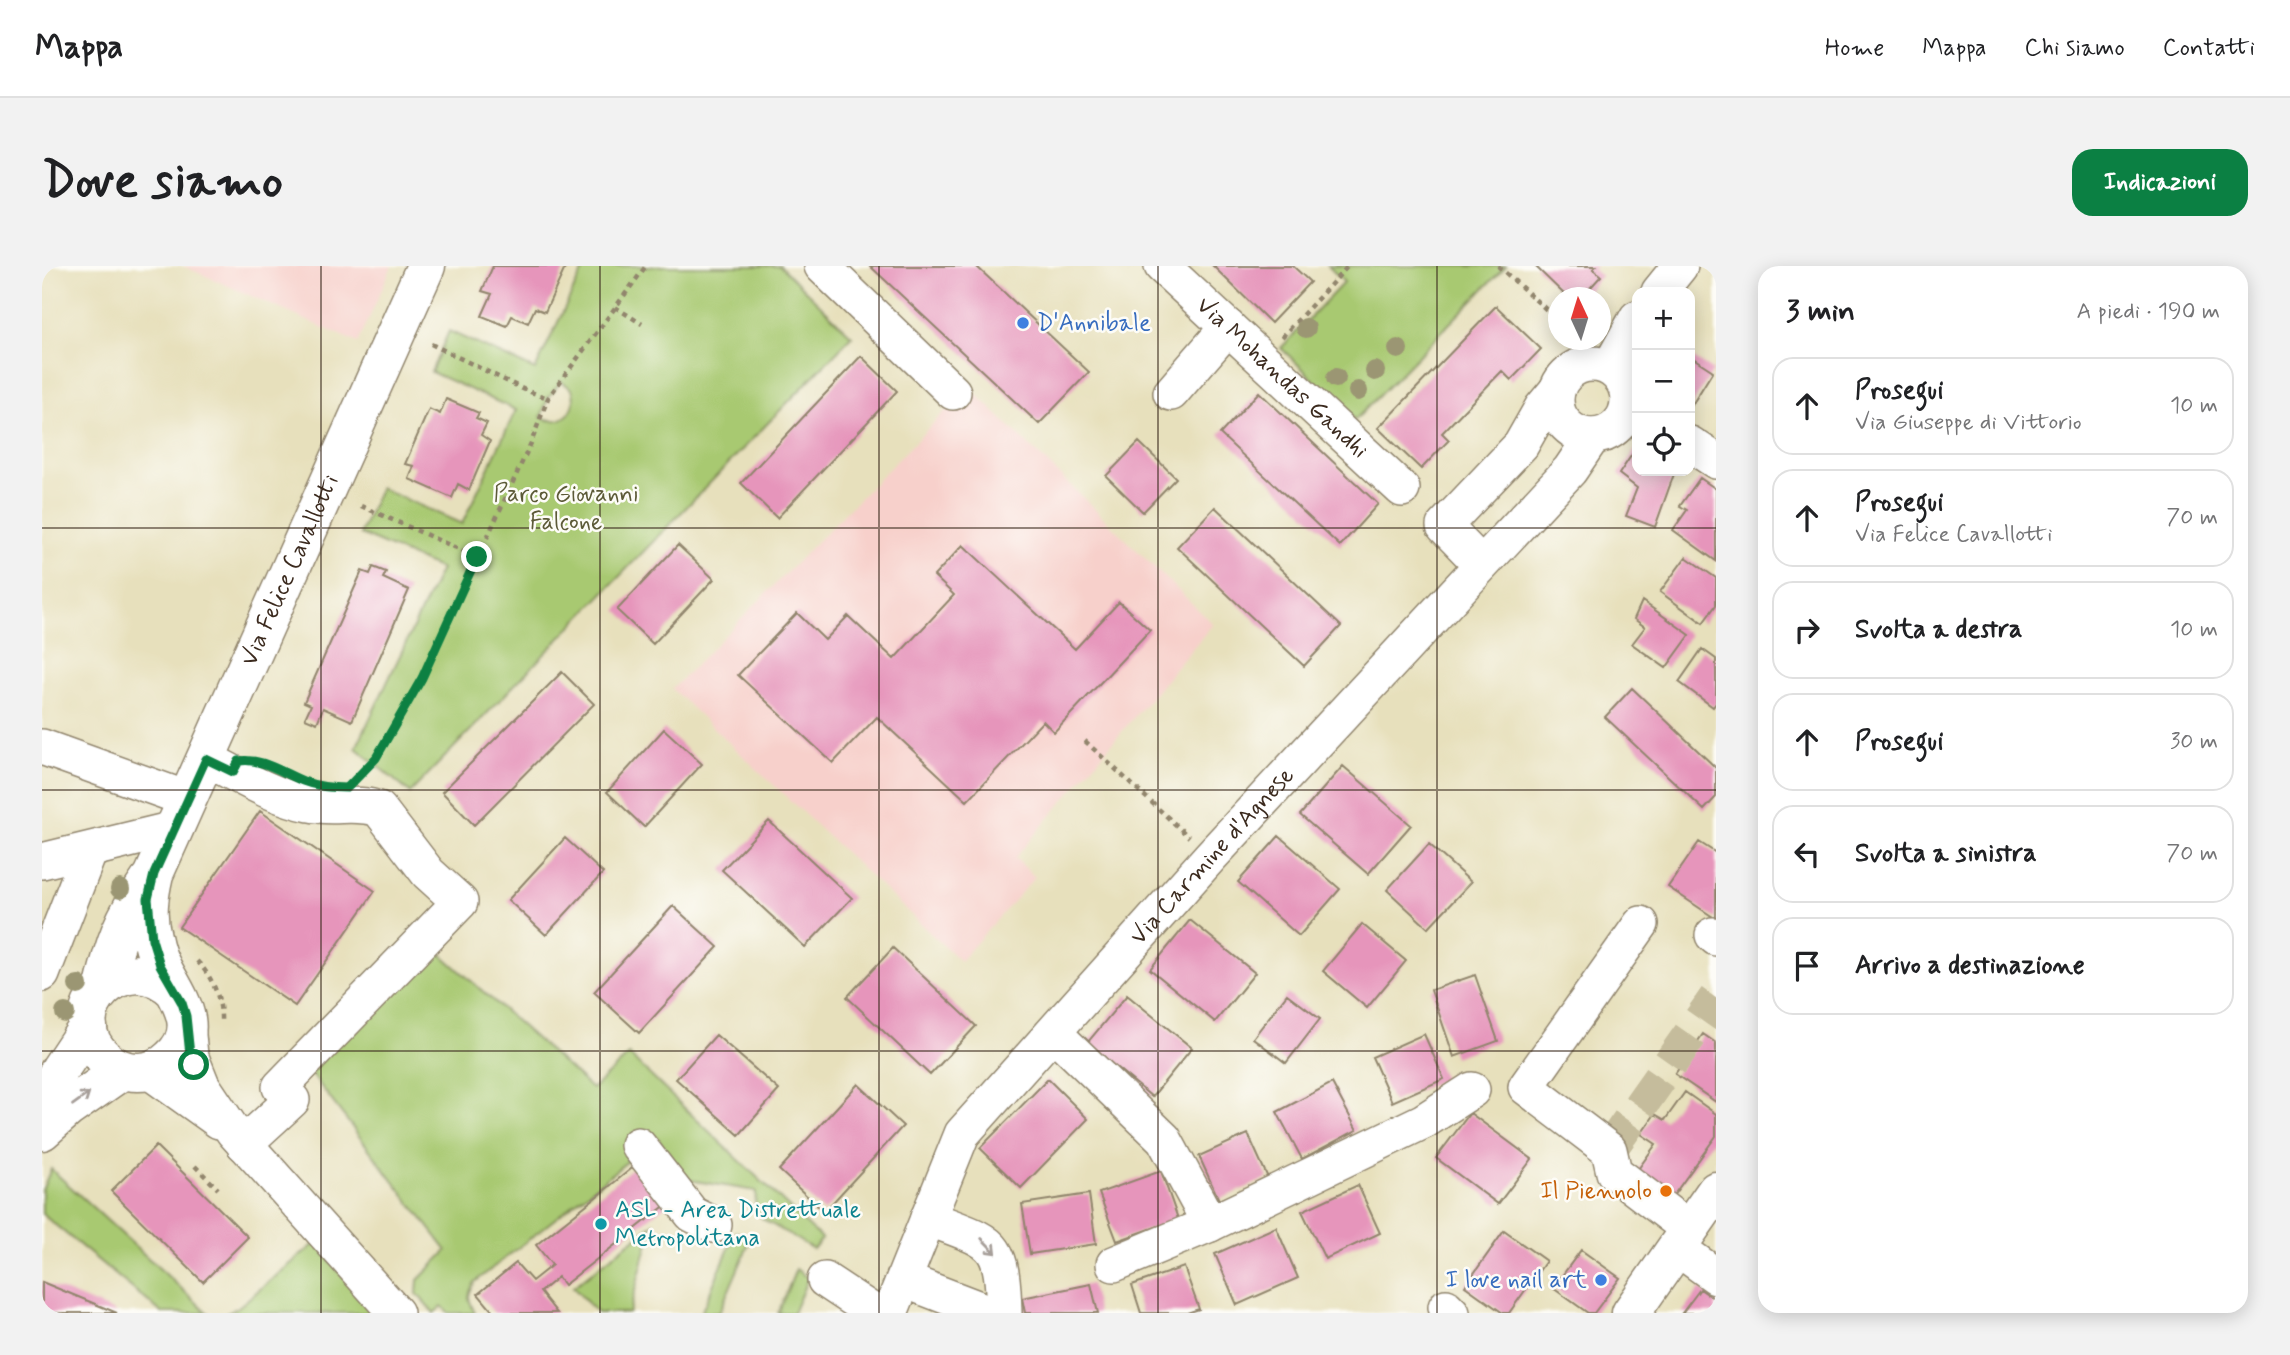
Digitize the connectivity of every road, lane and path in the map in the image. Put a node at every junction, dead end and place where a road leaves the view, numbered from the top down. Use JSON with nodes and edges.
{"nodes":[{"id":1,"x":426,"y":266,"type":"edge"},
{"id":2,"x":646,"y":266,"type":"edge"},
{"id":3,"x":822,"y":266,"type":"edge"},
{"id":4,"x":1162,"y":266,"type":"edge"},
{"id":5,"x":1348,"y":266,"type":"edge"},
{"id":6,"x":1499,"y":266,"type":"edge"},
{"id":7,"x":1680,"y":266,"type":"edge"},
{"id":8,"x":1663,"y":287,"type":"edge"},
{"id":9,"x":615,"y":307,"type":"junction"},
{"id":10,"x":1548,"y":311,"type":"edge"},
{"id":11,"x":1632,"y":322,"type":"edge"},
{"id":12,"x":642,"y":324,"type":"dead end"},
{"id":13,"x":1228,"y":327,"type":"junction"},
{"id":14,"x":431,"y":344,"type":"dead end"},
{"id":15,"x":1262,"y":359,"type":"junction"},
{"id":16,"x":1579,"y":366,"type":"edge"},
{"id":17,"x":953,"y":392,"type":"dead end"},
{"id":18,"x":1171,"y":393,"type":"dead end"},
{"id":19,"x":548,"y":398,"type":"junction"},
{"id":20,"x":1632,"y":404,"type":"edge"},
{"id":21,"x":1632,"y":409,"type":"edge"},
{"id":22,"x":1579,"y":431,"type":"junction"},
{"id":23,"x":1521,"y":445,"type":"junction"},
{"id":24,"x":1402,"y":489,"type":"dead end"},
{"id":25,"x":361,"y":506,"type":"dead end"},
{"id":26,"x":477,"y":557,"type":"junction"},
{"id":27,"x":1481,"y":564,"type":"junction"},
{"id":28,"x":1085,"y":741,"type":"dead end"},
{"id":29,"x":42,"y":747,"type":"edge"},
{"id":30,"x":206,"y":759,"type":"junction"},
{"id":31,"x":357,"y":778,"type":"dead end"},
{"id":32,"x":181,"y":814,"type":"junction"},
{"id":33,"x":90,"y":850,"type":"junction"},
{"id":34,"x":1210,"y":857,"type":"junction"},
{"id":35,"x":45,"y":868,"type":"edge"},
{"id":36,"x":154,"y":874,"type":"junction"},
{"id":37,"x":1641,"y":924,"type":"dead end"},
{"id":38,"x":193,"y":956,"type":"dead end"},
{"id":39,"x":42,"y":974,"type":"edge"},
{"id":40,"x":104,"y":987,"type":"junction"},
{"id":41,"x":181,"y":1003,"type":"junction"},
{"id":42,"x":88,"y":1027,"type":"junction"},
{"id":43,"x":220,"y":1032,"type":"dead end"},
{"id":44,"x":1054,"y":1033,"type":"junction"},
{"id":45,"x":136,"y":1070,"type":"junction"},
{"id":46,"x":1472,"y":1090,"type":"dead end"},
{"id":47,"x":42,"y":1102,"type":"edge"},
{"id":48,"x":42,"y":1130,"type":"edge"},
{"id":49,"x":239,"y":1137,"type":"junction"},
{"id":50,"x":639,"y":1145,"type":"dead end"},
{"id":51,"x":195,"y":1166,"type":"dead end"},
{"id":52,"x":218,"y":1189,"type":"dead end"},
{"id":53,"x":1716,"y":1191,"type":"edge"},
{"id":54,"x":928,"y":1218,"type":"junction"},
{"id":55,"x":1210,"y":1224,"type":"junction"},
{"id":56,"x":715,"y":1225,"type":"dead end"},
{"id":57,"x":1683,"y":1238,"type":"junction"},
{"id":58,"x":1114,"y":1264,"type":"dead end"},
{"id":59,"x":1716,"y":1276,"type":"edge"},
{"id":60,"x":825,"y":1280,"type":"dead end"},
{"id":61,"x":904,"y":1280,"type":"junction"},
{"id":62,"x":396,"y":1313,"type":"edge"},
{"id":63,"x":875,"y":1313,"type":"edge"},
{"id":64,"x":890,"y":1313,"type":"edge"},
{"id":65,"x":990,"y":1313,"type":"edge"},
{"id":66,"x":1004,"y":1313,"type":"edge"},
{"id":67,"x":1631,"y":1313,"type":"edge"}],
"edges":[{"from":1,"to":30,"type":"main road","name":"Via Felice Cavallotti"},
{"from":2,"to":9,"type":"path"},
{"from":3,"to":17,"type":"street"},
{"from":4,"to":13,"type":"street","name":"Via Mohandas Gandhi"},
{"from":5,"to":15,"type":"path"},
{"from":6,"to":10,"type":"path"},
{"from":7,"to":8,"type":"street"},
{"from":9,"to":12,"type":"path"},
{"from":9,"to":19,"type":"path"},
{"from":11,"to":16,"type":"street"},
{"from":13,"to":15,"type":"street","name":"Via Mohandas Gandhi"},
{"from":13,"to":18,"type":"street"},
{"from":14,"to":19,"type":"path"},
{"from":15,"to":24,"type":"street","name":"Via Mohandas Gandhi"},
{"from":16,"to":20,"type":"street"},
{"from":16,"to":22,"type":"street"},
{"from":16,"to":23,"type":"street"},
{"from":19,"to":26,"type":"path"},
{"from":21,"to":22,"type":"street"},
{"from":22,"to":23,"type":"street"},
{"from":22,"to":27,"type":"street","name":"Via Carmine d'Agnese"},
{"from":23,"to":27,"type":"street"},
{"from":25,"to":26,"type":"path"},
{"from":26,"to":31,"type":"path"},
{"from":27,"to":34,"type":"street","name":"Via Carmine d'Agnese"},
{"from":28,"to":34,"type":"path"},
{"from":29,"to":32,"type":"street"},
{"from":30,"to":32,"type":"main road","name":"Via Felice Cavallotti"},
{"from":30,"to":49,"type":"street"},
{"from":32,"to":33,"type":"street"},
{"from":32,"to":36,"type":"main road","name":"Via Felice Cavallotti"},
{"from":33,"to":35,"type":"street"},
{"from":33,"to":39,"type":"street"},
{"from":34,"to":44,"type":"street","name":"Via Carmine d'Agnese"},
{"from":36,"to":40,"type":"main road","name":"Via Felice Cavallotti"},
{"from":36,"to":41,"type":"main road","name":"Via Felice Cavallotti"},
{"from":37,"to":57,"type":"street"},
{"from":38,"to":43,"type":"path"},
{"from":40,"to":41,"type":"main road"},
{"from":40,"to":42,"type":"main road","name":"Via Felice Cavallotti"},
{"from":41,"to":45,"type":"main road"},
{"from":41,"to":49,"type":"street"},
{"from":42,"to":45,"type":"main road"},
{"from":42,"to":47,"type":"main road"},
{"from":44,"to":54,"type":"street","name":"Via Carmine d'Agnese"},
{"from":44,"to":55,"type":"street"},
{"from":48,"to":45,"type":"main road","one_way":true},
{"from":45,"to":49,"type":"street"},
{"from":46,"to":55,"type":"street"},
{"from":49,"to":62,"type":"street"},
{"from":50,"to":56,"type":"street"},
{"from":51,"to":52,"type":"path"},
{"from":53,"to":57,"type":"main road"},
{"from":54,"to":61,"type":"street","name":"Via Carmine d'Agnese"},
{"from":54,"to":66,"type":"street","one_way":true},
{"from":55,"to":58,"type":"street"},
{"from":57,"to":59,"type":"street"},
{"from":57,"to":67,"type":"main road"},
{"from":60,"to":63,"type":"street"},
{"from":61,"to":64,"type":"street","name":"Via Carmine d'Agnese"},
{"from":61,"to":65,"type":"street"}]}
